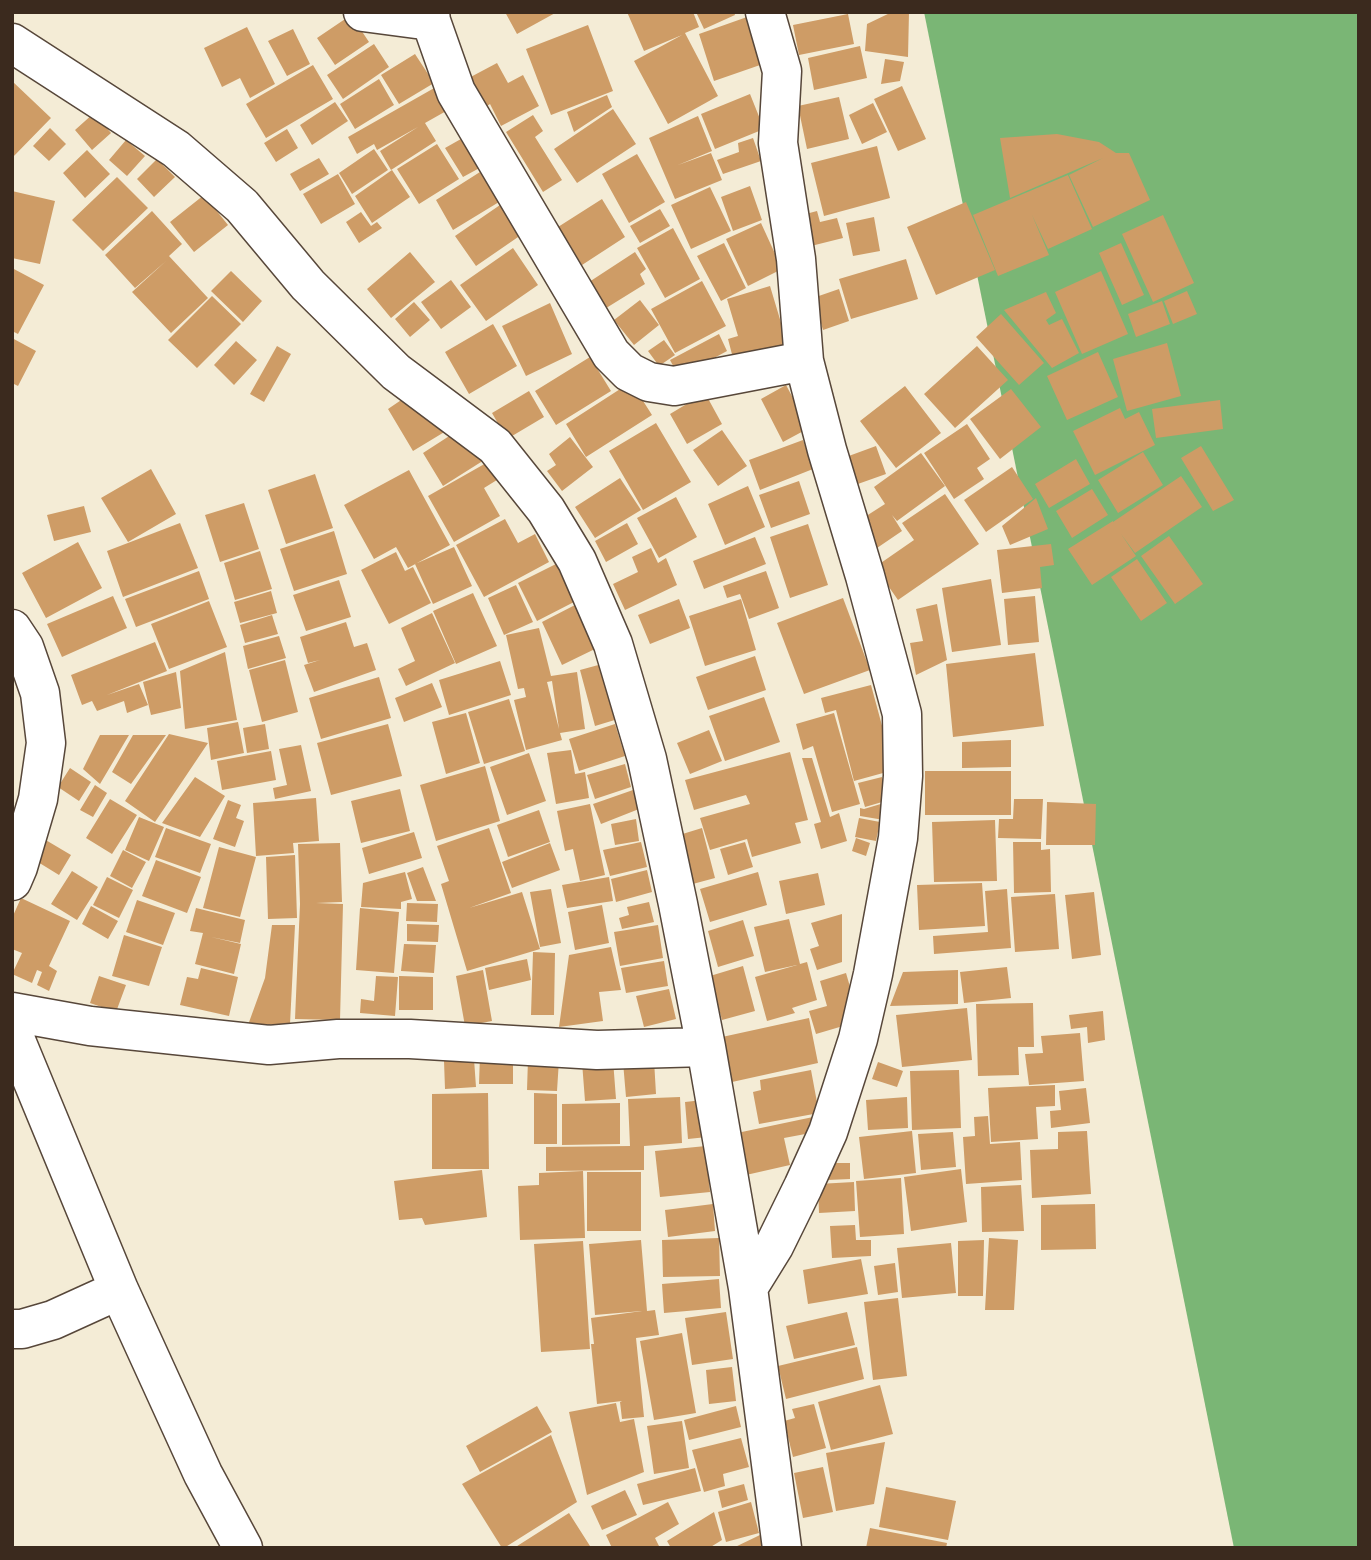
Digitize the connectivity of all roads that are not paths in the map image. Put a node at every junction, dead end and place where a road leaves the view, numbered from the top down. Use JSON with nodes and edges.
{"nodes":[{"id":1,"x":363,"y":12,"type":"edge"},
{"id":2,"x":765,"y":12,"type":"edge"},
{"id":3,"x":431,"y":16,"type":"edge"},
{"id":4,"x":12,"y":43,"type":"edge"},
{"id":5,"x":804,"y":361,"type":"junction"},
{"id":6,"x":12,"y":629,"type":"edge"},
{"id":7,"x":12,"y":881,"type":"edge"},
{"id":8,"x":12,"y":1012,"type":"edge"},
{"id":9,"x":12,"y":1031,"type":"edge"},
{"id":10,"x":706,"y":1048,"type":"junction"},
{"id":11,"x":748,"y":1288,"type":"junction"},
{"id":12,"x":119,"y":1290,"type":"junction"},
{"id":13,"x":12,"y":1329,"type":"edge"},
{"id":14,"x":243,"y":1548,"type":"edge"},
{"id":15,"x":782,"y":1548,"type":"edge"}],
"edges":[{"from":1,"to":3,"type":"street"},
{"from":2,"to":5,"type":"street"},
{"from":3,"to":5,"type":"street"},
{"from":4,"to":10,"type":"street"},
{"from":5,"to":11,"type":"street"},
{"from":6,"to":7,"type":"street"},
{"from":8,"to":10,"type":"street"},
{"from":9,"to":12,"type":"street"},
{"from":10,"to":11,"type":"street"},
{"from":11,"to":15,"type":"street"},
{"from":12,"to":13,"type":"street"},
{"from":12,"to":14,"type":"street"}]}
